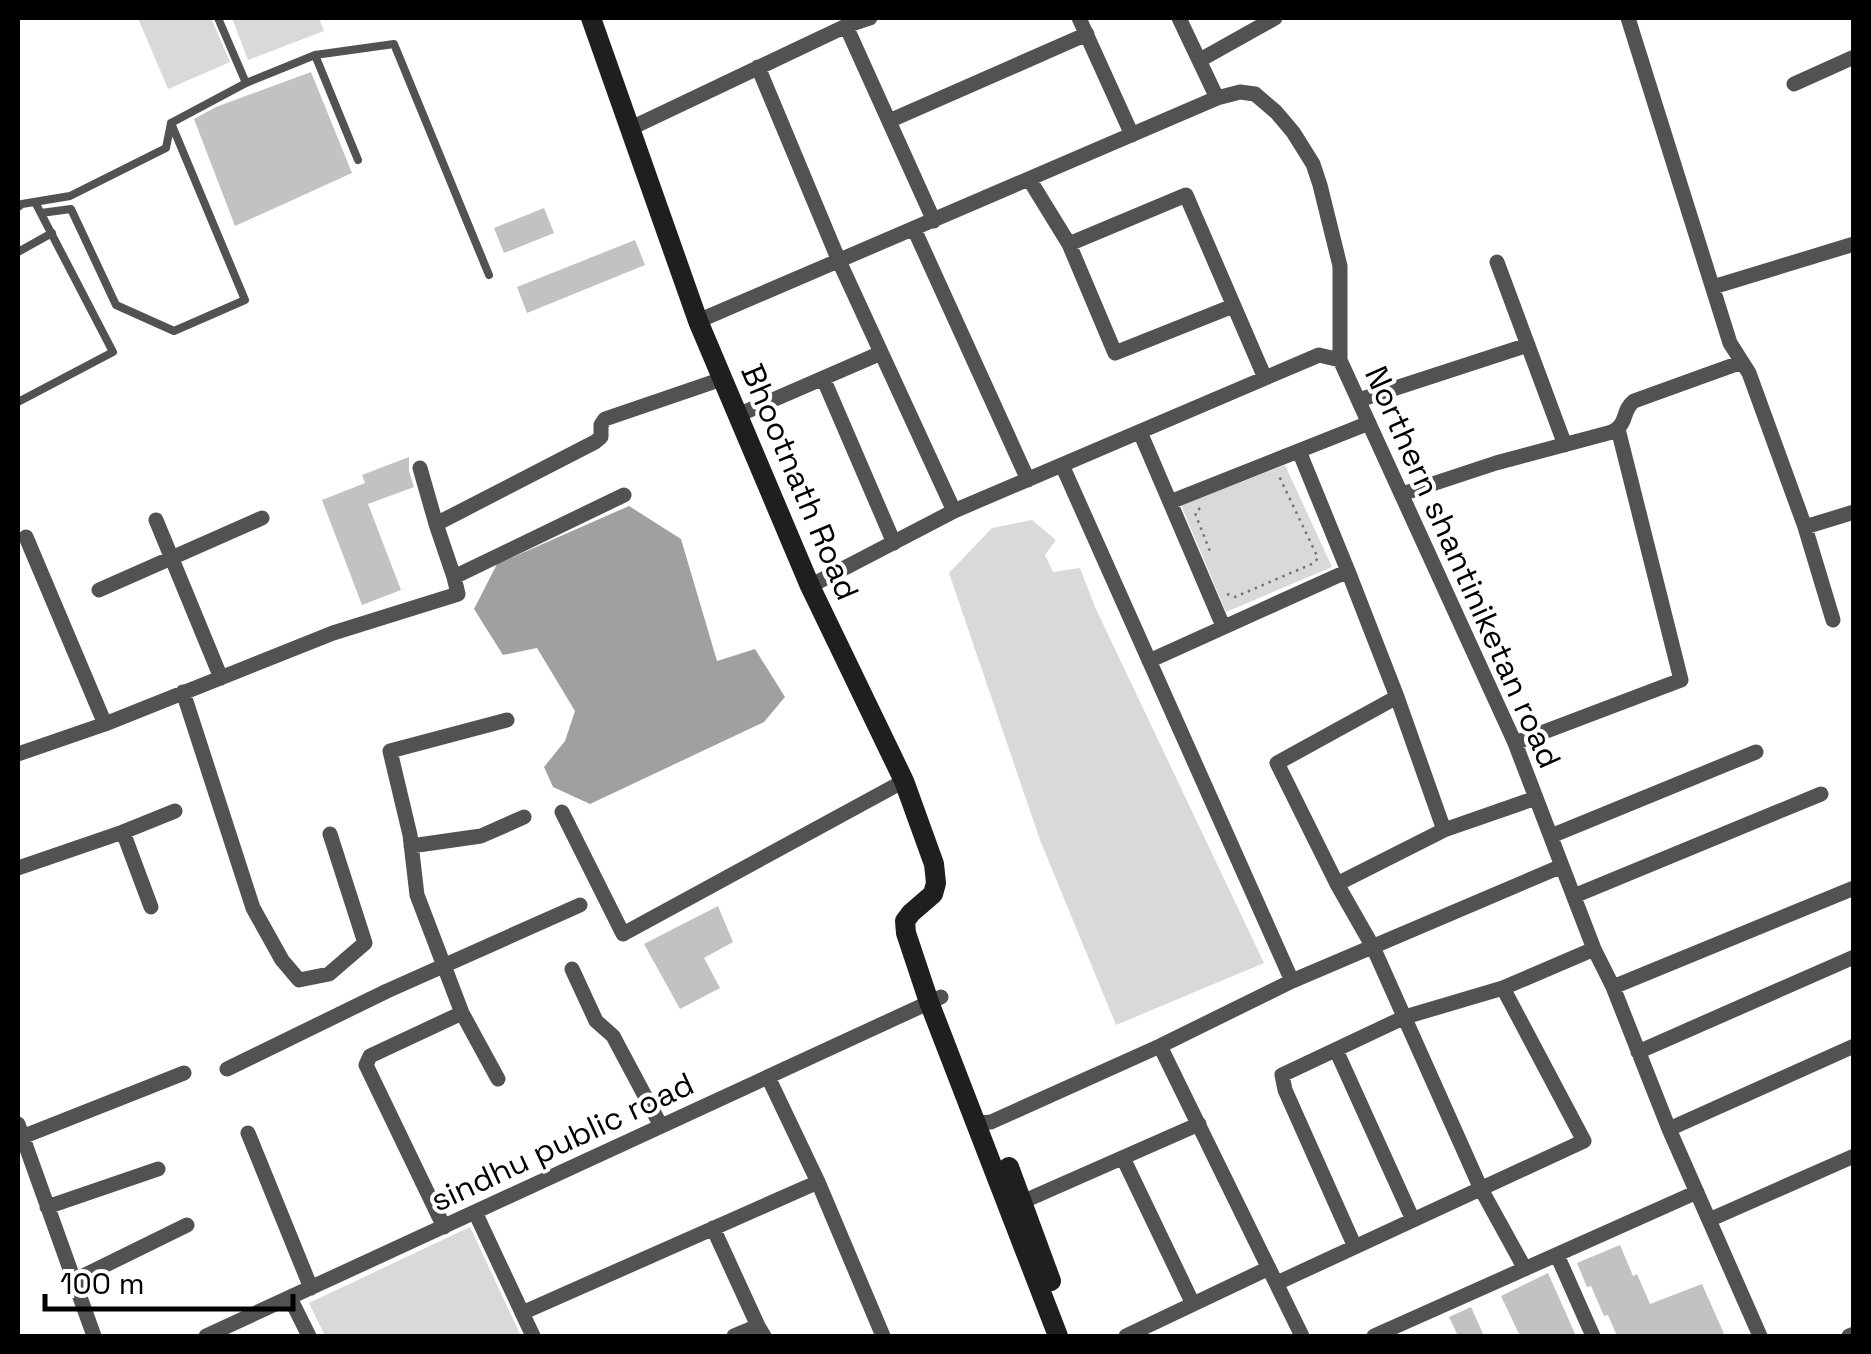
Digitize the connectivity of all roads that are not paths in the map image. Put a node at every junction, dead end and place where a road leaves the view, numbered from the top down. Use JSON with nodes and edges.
{"nodes":[{"id":1,"x":218,"y":18,"type":"edge"},
{"id":2,"x":591,"y":18,"type":"edge"},
{"id":3,"x":870,"y":18,"type":"edge"},
{"id":4,"x":1079,"y":18,"type":"edge"},
{"id":5,"x":1179,"y":18,"type":"edge"},
{"id":6,"x":1276,"y":18,"type":"edge"},
{"id":7,"x":1628,"y":18,"type":"edge"},
{"id":8,"x":846,"y":26,"type":"junction"},
{"id":9,"x":1087,"y":34,"type":"junction"},
{"id":10,"x":315,"y":55,"type":"junction"},
{"id":11,"x":1854,"y":57,"type":"edge"},
{"id":12,"x":1200,"y":60,"type":"junction"},
{"id":13,"x":758,"y":67,"type":"junction"},
{"id":14,"x":246,"y":83,"type":"junction"},
{"id":15,"x":1794,"y":84,"type":"dead end"},
{"id":16,"x":1217,"y":98,"type":"junction"},
{"id":17,"x":889,"y":121,"type":"junction"},
{"id":18,"x":170,"y":123,"type":"junction"},
{"id":19,"x":630,"y":129,"type":"junction"},
{"id":20,"x":1132,"y":135,"type":"junction"},
{"id":21,"x":358,"y":160,"type":"dead end"},
{"id":22,"x":1029,"y":180,"type":"junction"},
{"id":23,"x":36,"y":202,"type":"junction"},
{"id":24,"x":18,"y":207,"type":"edge"},
{"id":25,"x":41,"y":213,"type":"junction"},
{"id":26,"x":934,"y":220,"type":"junction"},
{"id":27,"x":914,"y":229,"type":"junction"},
{"id":28,"x":52,"y":233,"type":"junction"},
{"id":29,"x":1068,"y":244,"type":"junction"},
{"id":30,"x":1854,"y":244,"type":"edge"},
{"id":31,"x":18,"y":252,"type":"edge"},
{"id":32,"x":839,"y":262,"type":"junction"},
{"id":33,"x":1497,"y":262,"type":"dead end"},
{"id":34,"x":490,"y":275,"type":"dead end"},
{"id":35,"x":1713,"y":287,"type":"junction"},
{"id":36,"x":1233,"y":306,"type":"junction"},
{"id":37,"x":698,"y":321,"type":"junction"},
{"id":38,"x":1528,"y":345,"type":"junction"},
{"id":39,"x":882,"y":353,"type":"junction"},
{"id":40,"x":1340,"y":360,"type":"junction"},
{"id":41,"x":1742,"y":362,"type":"junction"},
{"id":42,"x":823,"y":378,"type":"junction"},
{"id":43,"x":1264,"y":378,"type":"junction"},
{"id":44,"x":722,"y":379,"type":"junction"},
{"id":45,"x":1359,"y":400,"type":"junction"},
{"id":46,"x":18,"y":402,"type":"edge"},
{"id":47,"x":738,"y":414,"type":"junction"},
{"id":48,"x":1369,"y":422,"type":"junction"},
{"id":49,"x":1618,"y":429,"type":"junction"},
{"id":50,"x":1140,"y":432,"type":"junction"},
{"id":51,"x":1565,"y":445,"type":"junction"},
{"id":52,"x":1299,"y":451,"type":"junction"},
{"id":53,"x":1062,"y":464,"type":"junction"},
{"id":54,"x":420,"y":468,"type":"dead end"},
{"id":55,"x":1028,"y":480,"type":"junction"},
{"id":56,"x":1402,"y":494,"type":"junction"},
{"id":57,"x":624,"y":495,"type":"dead end"},
{"id":58,"x":1170,"y":502,"type":"junction"},
{"id":59,"x":954,"y":512,"type":"junction"},
{"id":60,"x":1854,"y":512,"type":"edge"},
{"id":61,"x":262,"y":518,"type":"dead end"},
{"id":62,"x":156,"y":520,"type":"dead end"},
{"id":63,"x":436,"y":524,"type":"junction"},
{"id":64,"x":1805,"y":527,"type":"junction"},
{"id":65,"x":26,"y":537,"type":"dead end"},
{"id":66,"x":894,"y":542,"type":"junction"},
{"id":67,"x":171,"y":557,"type":"junction"},
{"id":68,"x":1348,"y":571,"type":"junction"},
{"id":69,"x":454,"y":576,"type":"junction"},
{"id":70,"x":810,"y":586,"type":"junction"},
{"id":71,"x":98,"y":590,"type":"dead end"},
{"id":72,"x":1833,"y":620,"type":"dead end"},
{"id":73,"x":1222,"y":626,"type":"junction"},
{"id":74,"x":1149,"y":661,"type":"junction"},
{"id":75,"x":221,"y":678,"type":"junction"},
{"id":76,"x":183,"y":692,"type":"junction"},
{"id":77,"x":1397,"y":697,"type":"junction"},
{"id":78,"x":507,"y":720,"type":"dead end"},
{"id":79,"x":104,"y":724,"type":"junction"},
{"id":80,"x":1516,"y":743,"type":"junction"},
{"id":81,"x":1756,"y":752,"type":"dead end"},
{"id":82,"x":18,"y":754,"type":"edge"},
{"id":83,"x":904,"y":781,"type":"junction"},
{"id":84,"x":1821,"y":794,"type":"dead end"},
{"id":85,"x":1536,"y":798,"type":"junction"},
{"id":86,"x":175,"y":810,"type":"dead end"},
{"id":87,"x":562,"y":812,"type":"dead end"},
{"id":88,"x":524,"y":817,"type":"dead end"},
{"id":89,"x":1444,"y":830,"type":"junction"},
{"id":90,"x":122,"y":832,"type":"junction"},
{"id":91,"x":330,"y":834,"type":"dead end"},
{"id":92,"x":1551,"y":836,"type":"junction"},
{"id":93,"x":411,"y":846,"type":"junction"},
{"id":94,"x":1562,"y":866,"type":"junction"},
{"id":95,"x":18,"y":868,"type":"edge"},
{"id":96,"x":1338,"y":884,"type":"junction"},
{"id":97,"x":1854,"y":888,"type":"edge"},
{"id":98,"x":1574,"y":896,"type":"junction"},
{"id":99,"x":580,"y":905,"type":"dead end"},
{"id":100,"x":152,"y":907,"type":"dead end"},
{"id":101,"x":1373,"y":947,"type":"junction"},
{"id":102,"x":1594,"y":948,"type":"junction"},
{"id":103,"x":1854,"y":957,"type":"edge"},
{"id":104,"x":444,"y":966,"type":"junction"},
{"id":105,"x":572,"y":969,"type":"dead end"},
{"id":106,"x":1292,"y":981,"type":"junction"},
{"id":107,"x":1613,"y":987,"type":"junction"},
{"id":108,"x":1503,"y":988,"type":"junction"},
{"id":109,"x":935,"y":999,"type":"junction"},
{"id":110,"x":462,"y":1014,"type":"junction"},
{"id":111,"x":1405,"y":1017,"type":"junction"},
{"id":112,"x":1160,"y":1046,"type":"junction"},
{"id":113,"x":1854,"y":1046,"type":"edge"},
{"id":114,"x":1336,"y":1050,"type":"junction"},
{"id":115,"x":1638,"y":1052,"type":"junction"},
{"id":116,"x":227,"y":1069,"type":"dead end"},
{"id":117,"x":184,"y":1073,"type":"dead end"},
{"id":118,"x":768,"y":1076,"type":"junction"},
{"id":119,"x":498,"y":1079,"type":"dead end"},
{"id":120,"x":984,"y":1123,"type":"junction"},
{"id":121,"x":1199,"y":1124,"type":"junction"},
{"id":122,"x":661,"y":1126,"type":"junction"},
{"id":123,"x":20,"y":1130,"type":"edge"},
{"id":124,"x":1669,"y":1130,"type":"junction"},
{"id":125,"x":248,"y":1133,"type":"dead end"},
{"id":126,"x":1854,"y":1156,"type":"edge"},
{"id":127,"x":1123,"y":1158,"type":"junction"},
{"id":128,"x":158,"y":1169,"type":"dead end"},
{"id":129,"x":818,"y":1182,"type":"junction"},
{"id":130,"x":1481,"y":1189,"type":"junction"},
{"id":131,"x":1697,"y":1192,"type":"junction"},
{"id":132,"x":1022,"y":1202,"type":"junction"},
{"id":133,"x":47,"y":1206,"type":"junction"},
{"id":134,"x":475,"y":1212,"type":"junction"},
{"id":135,"x":1412,"y":1220,"type":"junction"},
{"id":136,"x":1709,"y":1220,"type":"junction"},
{"id":137,"x":187,"y":1226,"type":"dead end"},
{"id":138,"x":444,"y":1226,"type":"junction"},
{"id":139,"x":713,"y":1228,"type":"junction"},
{"id":140,"x":1355,"y":1247,"type":"junction"},
{"id":141,"x":1556,"y":1255,"type":"junction"},
{"id":142,"x":1525,"y":1269,"type":"junction"},
{"id":143,"x":1273,"y":1276,"type":"junction"},
{"id":144,"x":74,"y":1281,"type":"junction"},
{"id":145,"x":311,"y":1288,"type":"junction"},
{"id":146,"x":290,"y":1298,"type":"junction"},
{"id":147,"x":1193,"y":1304,"type":"junction"},
{"id":148,"x":522,"y":1312,"type":"junction"},
{"id":149,"x":761,"y":1331,"type":"edge"},
{"id":150,"x":94,"y":1336,"type":"edge"},
{"id":151,"x":206,"y":1336,"type":"edge"},
{"id":152,"x":308,"y":1336,"type":"edge"},
{"id":153,"x":533,"y":1336,"type":"edge"},
{"id":154,"x":734,"y":1336,"type":"edge"},
{"id":155,"x":883,"y":1336,"type":"edge"},
{"id":156,"x":1058,"y":1336,"type":"edge"},
{"id":157,"x":1071,"y":1336,"type":"edge"},
{"id":158,"x":1126,"y":1336,"type":"edge"},
{"id":159,"x":1302,"y":1336,"type":"edge"},
{"id":160,"x":1374,"y":1336,"type":"edge"},
{"id":161,"x":1593,"y":1336,"type":"edge"},
{"id":162,"x":1760,"y":1336,"type":"edge"}],
"edges":[{"from":1,"to":14,"type":"lane"},
{"from":2,"to":19,"type":"street","name":"Bhootnath Road"},
{"from":3,"to":8,"type":"street"},
{"from":4,"to":9,"type":"street"},
{"from":5,"to":12,"type":"street"},
{"from":6,"to":12,"type":"street"},
{"from":7,"to":35,"type":"street"},
{"from":8,"to":13,"type":"street"},
{"from":8,"to":17,"type":"street"},
{"from":9,"to":17,"type":"street"},
{"from":9,"to":20,"type":"street"},
{"from":10,"to":14,"type":"lane"},
{"from":10,"to":21,"type":"lane"},
{"from":10,"to":34,"type":"lane"},
{"from":11,"to":15,"type":"street"},
{"from":12,"to":16,"type":"street"},
{"from":13,"to":19,"type":"street"},
{"from":13,"to":32,"type":"street"},
{"from":14,"to":18,"type":"lane"},
{"from":16,"to":20,"type":"street"},
{"from":16,"to":40,"type":"street"},
{"from":17,"to":26,"type":"street"},
{"from":18,"to":23,"type":"lane"},
{"from":18,"to":25,"type":"lane"},
{"from":19,"to":37,"type":"street","name":"Bhootnath Road"},
{"from":20,"to":22,"type":"street"},
{"from":22,"to":26,"type":"street"},
{"from":22,"to":29,"type":"street"},
{"from":23,"to":24,"type":"lane"},
{"from":23,"to":25,"type":"lane"},
{"from":25,"to":28,"type":"lane"},
{"from":26,"to":27,"type":"street"},
{"from":27,"to":32,"type":"street"},
{"from":27,"to":55,"type":"street"},
{"from":28,"to":31,"type":"lane"},
{"from":28,"to":46,"type":"lane"},
{"from":29,"to":36,"type":"street"},
{"from":29,"to":36,"type":"street"},
{"from":30,"to":35,"type":"street"},
{"from":32,"to":37,"type":"street"},
{"from":32,"to":39,"type":"street"},
{"from":33,"to":38,"type":"street"},
{"from":35,"to":41,"type":"street"},
{"from":36,"to":43,"type":"street"},
{"from":37,"to":44,"type":"street","name":"Bhootnath Road"},
{"from":38,"to":45,"type":"street"},
{"from":38,"to":51,"type":"street"},
{"from":39,"to":42,"type":"street"},
{"from":39,"to":59,"type":"street"},
{"from":40,"to":43,"type":"street","name":"Northern shantiniketan road"},
{"from":40,"to":45,"type":"street","name":"Northern shantiniketan road"},
{"from":41,"to":49,"type":"street"},
{"from":41,"to":64,"type":"street"},
{"from":42,"to":47,"type":"street"},
{"from":42,"to":66,"type":"street"},
{"from":43,"to":50,"type":"street","name":"Northern shantiniketan road"},
{"from":44,"to":47,"type":"street","name":"Bhootnath Road"},
{"from":44,"to":63,"type":"street"},
{"from":45,"to":48,"type":"street","name":"Northern shantiniketan road"},
{"from":47,"to":70,"type":"street","name":"Bhootnath Road"},
{"from":48,"to":52,"type":"street"},
{"from":48,"to":56,"type":"street","name":"Northern shantiniketan road"},
{"from":49,"to":51,"type":"street"},
{"from":49,"to":80,"type":"street"},
{"from":50,"to":53,"type":"street","name":"Northern shantiniketan road"},
{"from":50,"to":58,"type":"street"},
{"from":51,"to":56,"type":"street"},
{"from":52,"to":58,"type":"street"},
{"from":52,"to":68,"type":"street"},
{"from":53,"to":55,"type":"street","name":"Northern shantiniketan road"},
{"from":53,"to":74,"type":"street"},
{"from":54,"to":63,"type":"street"},
{"from":55,"to":59,"type":"street","name":"Northern shantiniketan road"},
{"from":56,"to":80,"type":"street","name":"Northern shantiniketan road"},
{"from":57,"to":69,"type":"street"},
{"from":58,"to":73,"type":"street"},
{"from":59,"to":66,"type":"street","name":"Northern shantiniketan road"},
{"from":60,"to":64,"type":"street"},
{"from":61,"to":67,"type":"street"},
{"from":62,"to":67,"type":"street"},
{"from":63,"to":69,"type":"street"},
{"from":64,"to":72,"type":"street"},
{"from":65,"to":79,"type":"street"},
{"from":66,"to":70,"type":"street","name":"Northern shantiniketan road"},
{"from":67,"to":71,"type":"street"},
{"from":67,"to":75,"type":"street"},
{"from":68,"to":73,"type":"street"},
{"from":68,"to":77,"type":"street"},
{"from":69,"to":75,"type":"street"},
{"from":70,"to":83,"type":"street","name":"Bhootnath Road"},
{"from":73,"to":74,"type":"street"},
{"from":74,"to":106,"type":"street"},
{"from":75,"to":76,"type":"street"},
{"from":76,"to":79,"type":"street"},
{"from":76,"to":91,"type":"street"},
{"from":77,"to":89,"type":"street"},
{"from":77,"to":96,"type":"street"},
{"from":78,"to":93,"type":"street"},
{"from":79,"to":82,"type":"street"},
{"from":80,"to":85,"type":"street","name":"Northern shantiniketan road"},
{"from":81,"to":92,"type":"street"},
{"from":83,"to":87,"type":"street"},
{"from":83,"to":109,"type":"street","name":"Bhootnath Road"},
{"from":84,"to":98,"type":"street"},
{"from":85,"to":89,"type":"street"},
{"from":85,"to":92,"type":"street","name":"Northern shantiniketan road"},
{"from":86,"to":90,"type":"street"},
{"from":88,"to":93,"type":"street"},
{"from":89,"to":96,"type":"street"},
{"from":90,"to":95,"type":"street"},
{"from":90,"to":100,"type":"street"},
{"from":92,"to":94,"type":"street","name":"Northern shantiniketan road"},
{"from":93,"to":104,"type":"street"},
{"from":94,"to":98,"type":"street","name":"Northern shantiniketan road"},
{"from":94,"to":101,"type":"street"},
{"from":96,"to":101,"type":"street"},
{"from":97,"to":107,"type":"street"},
{"from":98,"to":102,"type":"street","name":"Northern shantiniketan road"},
{"from":99,"to":104,"type":"street"},
{"from":101,"to":106,"type":"street"},
{"from":101,"to":111,"type":"street"},
{"from":102,"to":107,"type":"street","name":"Northern shantiniketan road"},
{"from":102,"to":108,"type":"street"},
{"from":103,"to":115,"type":"street"},
{"from":104,"to":110,"type":"street"},
{"from":104,"to":116,"type":"street"},
{"from":105,"to":122,"type":"street"},
{"from":106,"to":112,"type":"street"},
{"from":107,"to":115,"type":"street","name":"Northern shantiniketan road"},
{"from":108,"to":111,"type":"street"},
{"from":108,"to":130,"type":"street"},
{"from":109,"to":118,"type":"street","name":"sindhu public road"},
{"from":109,"to":120,"type":"street","name":"Bhootnath Road"},
{"from":110,"to":119,"type":"street"},
{"from":110,"to":138,"type":"street"},
{"from":111,"to":114,"type":"street"},
{"from":111,"to":130,"type":"street"},
{"from":112,"to":120,"type":"street"},
{"from":112,"to":121,"type":"street"},
{"from":113,"to":124,"type":"street"},
{"from":114,"to":135,"type":"street"},
{"from":114,"to":140,"type":"street"},
{"from":115,"to":124,"type":"street","name":"Northern shantiniketan road"},
{"from":117,"to":123,"type":"street"},
{"from":118,"to":122,"type":"street","name":"sindhu public road"},
{"from":118,"to":129,"type":"street"},
{"from":120,"to":132,"type":"street","name":"Bhootnath Road"},
{"from":120,"to":156,"type":"street","name":"Bhootnath Road"},
{"from":121,"to":127,"type":"street"},
{"from":121,"to":143,"type":"street"},
{"from":122,"to":134,"type":"street","name":"sindhu public road"},
{"from":123,"to":133,"type":"street"},
{"from":124,"to":131,"type":"street","name":"Northern shantiniketan road"},
{"from":125,"to":145,"type":"street"},
{"from":126,"to":136,"type":"street"},
{"from":127,"to":132,"type":"street"},
{"from":127,"to":147,"type":"street"},
{"from":128,"to":133,"type":"street"},
{"from":129,"to":139,"type":"street"},
{"from":129,"to":155,"type":"street"},
{"from":130,"to":135,"type":"street"},
{"from":130,"to":142,"type":"street"},
{"from":131,"to":136,"type":"street","name":"Northern shantiniketan road"},
{"from":131,"to":141,"type":"street"},
{"from":132,"to":157,"type":"street","name":"Bhootnath Road"},
{"from":133,"to":144,"type":"street"},
{"from":134,"to":138,"type":"street","name":"sindhu public road"},
{"from":134,"to":148,"type":"street"},
{"from":135,"to":140,"type":"street"},
{"from":136,"to":162,"type":"street","name":"Northern shantiniketan road"},
{"from":137,"to":144,"type":"street"},
{"from":138,"to":145,"type":"street","name":"sindhu public road"},
{"from":139,"to":148,"type":"street"},
{"from":139,"to":149,"type":"street"},
{"from":140,"to":143,"type":"street"},
{"from":141,"to":142,"type":"street"},
{"from":141,"to":161,"type":"street"},
{"from":142,"to":160,"type":"street"},
{"from":143,"to":147,"type":"street"},
{"from":143,"to":159,"type":"street"},
{"from":144,"to":150,"type":"street"},
{"from":145,"to":146,"type":"street","name":"sindhu public road"},
{"from":146,"to":151,"type":"street","name":"sindhu public road"},
{"from":146,"to":152,"type":"street"},
{"from":147,"to":158,"type":"street"},
{"from":148,"to":153,"type":"street"},
{"from":149,"to":154,"type":"street"}]}
